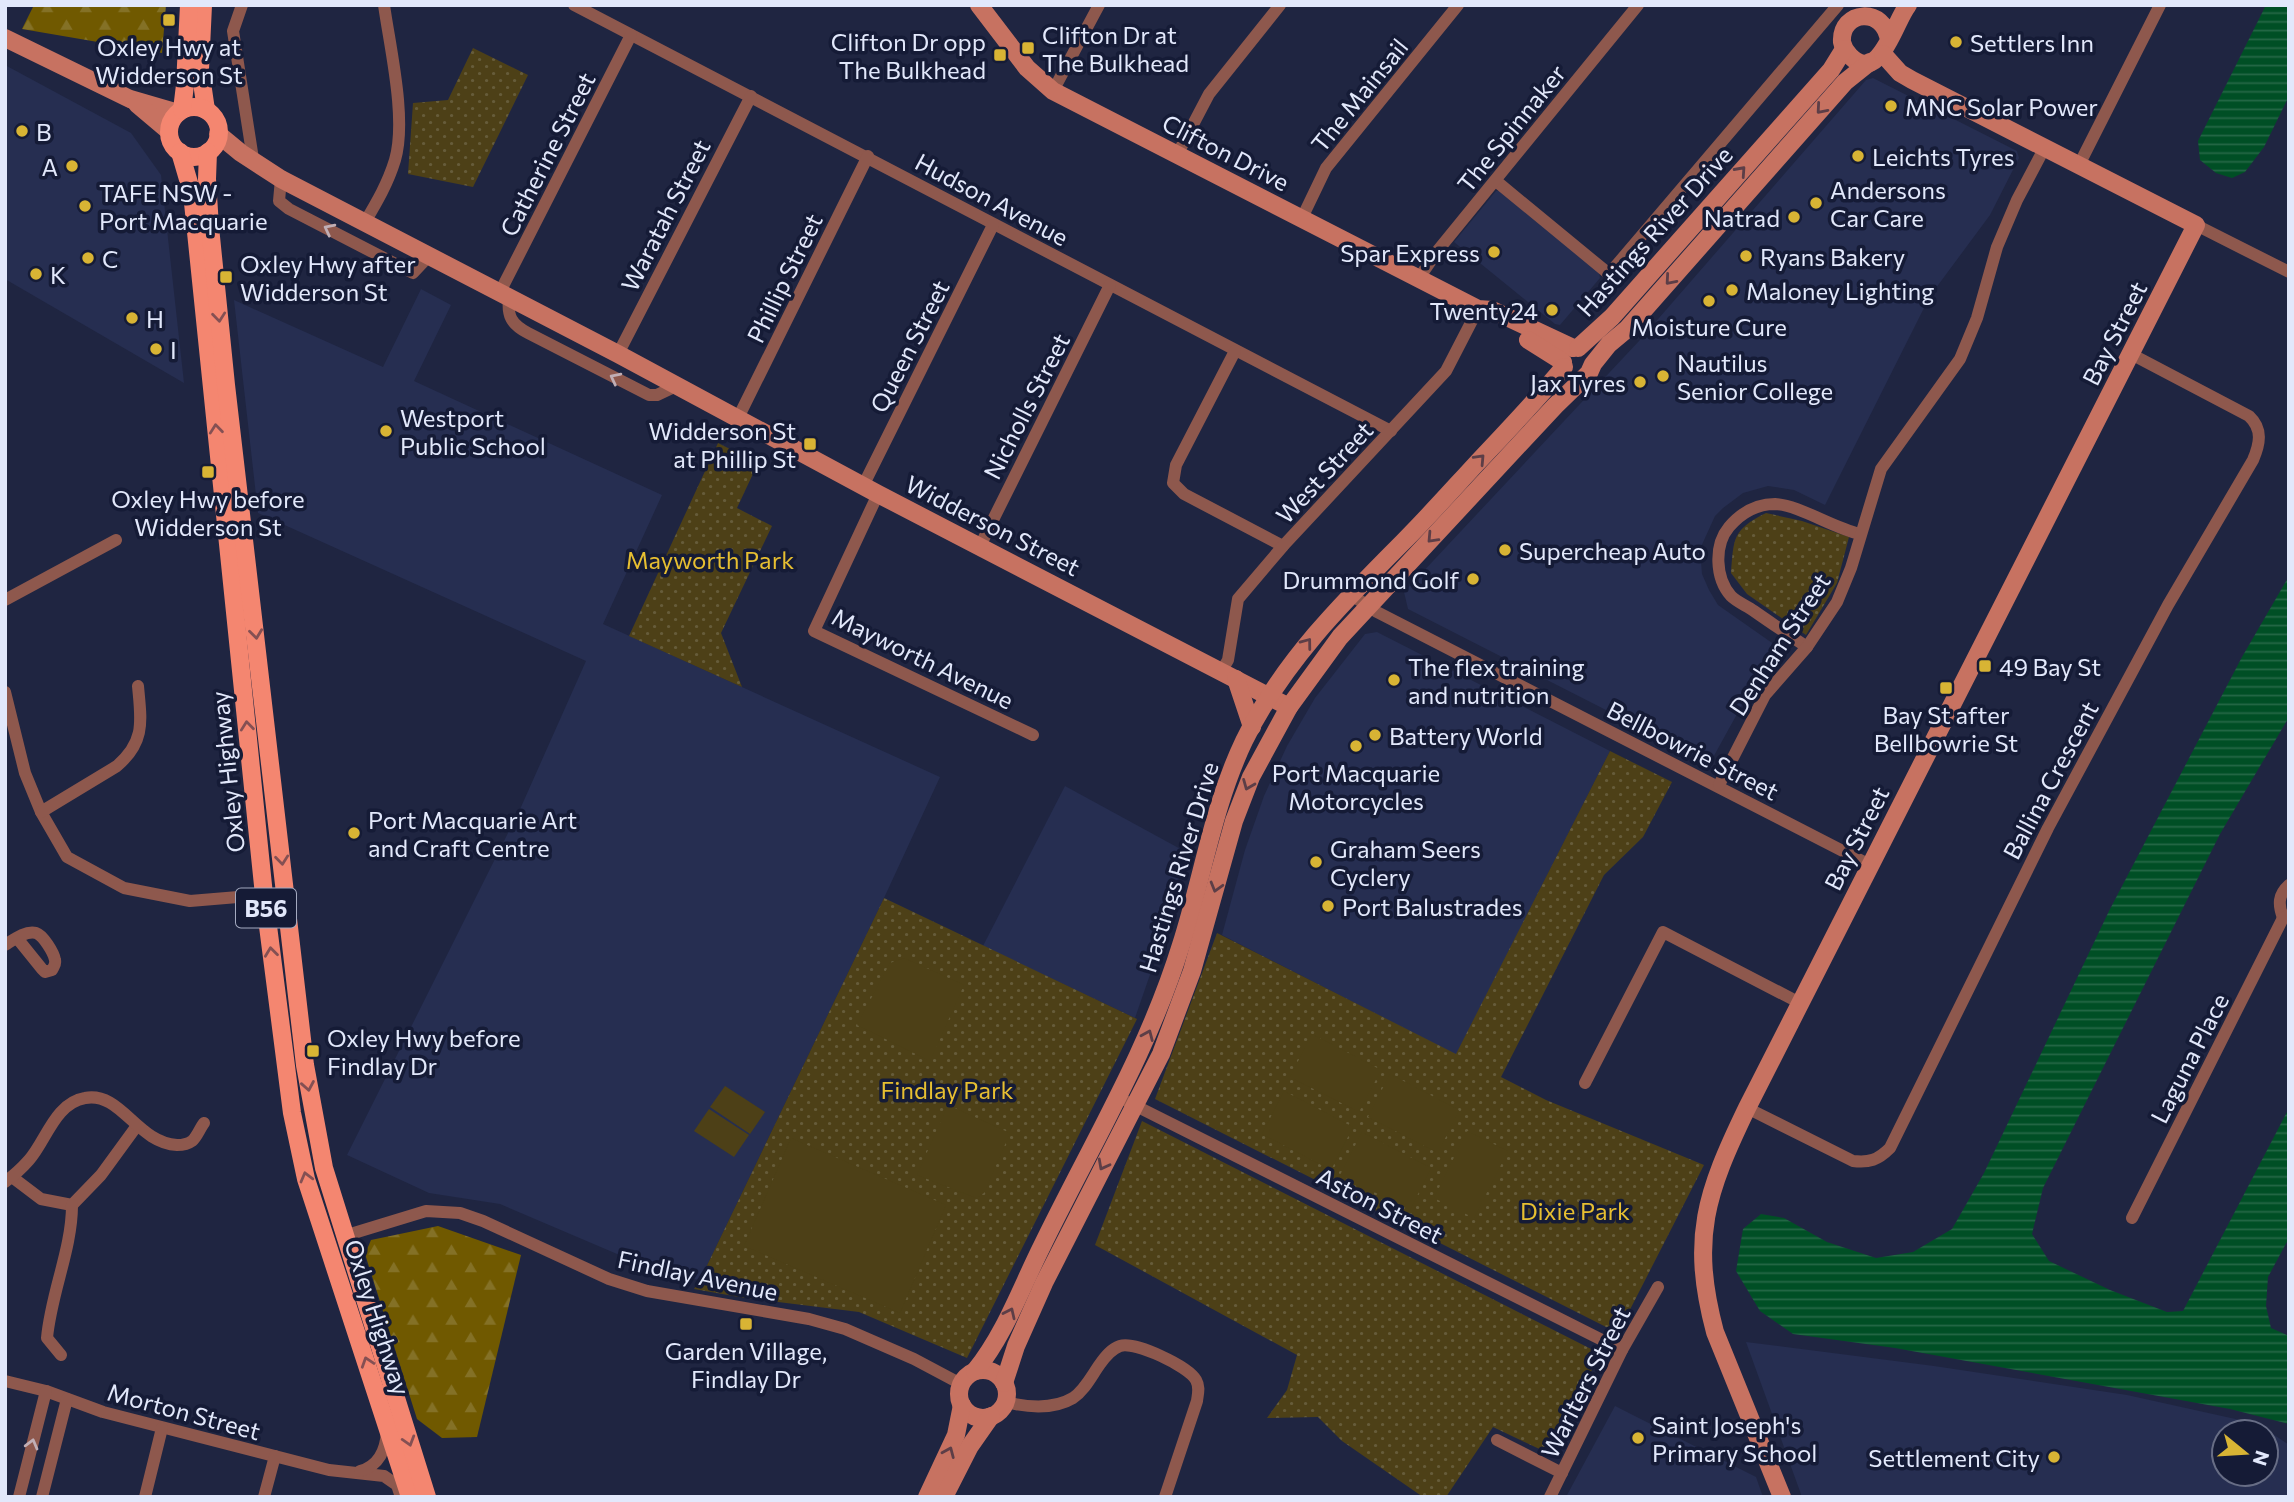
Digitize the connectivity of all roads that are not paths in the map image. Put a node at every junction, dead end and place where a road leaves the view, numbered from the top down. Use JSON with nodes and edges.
{"nodes":[{"id":1,"x":189,"y":5,"type":"edge"},
{"id":2,"x":203,"y":5,"type":"edge"},
{"id":3,"x":242,"y":5,"type":"edge"},
{"id":4,"x":384,"y":5,"type":"edge"},
{"id":5,"x":574,"y":5,"type":"edge"},
{"id":6,"x":979,"y":5,"type":"edge"},
{"id":7,"x":1099,"y":5,"type":"edge"},
{"id":8,"x":1280,"y":5,"type":"edge"},
{"id":9,"x":1458,"y":5,"type":"edge"},
{"id":10,"x":1638,"y":5,"type":"edge"},
{"id":11,"x":1838,"y":5,"type":"edge"},
{"id":12,"x":1908,"y":5,"type":"edge"},
{"id":13,"x":2160,"y":5,"type":"edge"},
{"id":14,"x":1872,"y":11,"type":"edge"},
{"id":15,"x":631,"y":35,"type":"junction"},
{"id":16,"x":5,"y":38,"type":"edge"},
{"id":17,"x":1844,"y":48,"type":"junction"},
{"id":18,"x":1880,"y":52,"type":"junction"},
{"id":19,"x":1053,"y":91,"type":"junction"},
{"id":20,"x":751,"y":96,"type":"junction"},
{"id":21,"x":130,"y":99,"type":"junction"},
{"id":22,"x":206,"y":110,"type":"junction"},
{"id":23,"x":180,"y":111,"type":"junction"},
{"id":24,"x":169,"y":131,"type":"junction"},
{"id":25,"x":213,"y":145,"type":"junction"},
{"id":26,"x":2045,"y":147,"type":"junction"},
{"id":27,"x":180,"y":152,"type":"junction"},
{"id":28,"x":1177,"y":155,"type":"junction"},
{"id":29,"x":247,"y":156,"type":"junction"},
{"id":30,"x":868,"y":156,"type":"junction"},
{"id":31,"x":2079,"y":165,"type":"junction"},
{"id":32,"x":281,"y":179,"type":"junction"},
{"id":33,"x":1496,"y":181,"type":"junction"},
{"id":34,"x":1302,"y":218,"type":"junction"},
{"id":35,"x":365,"y":222,"type":"junction"},
{"id":36,"x":993,"y":225,"type":"junction"},
{"id":37,"x":2196,"y":225,"type":"junction"},
{"id":38,"x":429,"y":256,"type":"junction"},
{"id":39,"x":2289,"y":272,"type":"edge"},
{"id":40,"x":1419,"y":278,"type":"junction"},
{"id":41,"x":1110,"y":285,"type":"junction"},
{"id":42,"x":505,"y":295,"type":"junction"},
{"id":43,"x":1478,"y":309,"type":"junction"},
{"id":44,"x":1236,"y":351,"type":"junction"},
{"id":45,"x":618,"y":354,"type":"junction"},
{"id":46,"x":2131,"y":354,"type":"junction"},
{"id":47,"x":1569,"y":356,"type":"junction"},
{"id":48,"x":1589,"y":370,"type":"junction"},
{"id":49,"x":676,"y":386,"type":"junction"},
{"id":50,"x":737,"y":418,"type":"junction"},
{"id":51,"x":1391,"y":431,"type":"junction"},
{"id":52,"x":871,"y":490,"type":"junction"},
{"id":53,"x":1860,"y":534,"type":"junction"},
{"id":54,"x":116,"y":540,"type":"dead end"},
{"id":55,"x":980,"y":546,"type":"junction"},
{"id":56,"x":1283,"y":546,"type":"junction"},
{"id":57,"x":1350,"y":594,"type":"junction"},
{"id":58,"x":5,"y":600,"type":"edge"},
{"id":59,"x":1368,"y":607,"type":"junction"},
{"id":60,"x":1807,"y":647,"type":"junction"},
{"id":61,"x":1229,"y":676,"type":"junction"},
{"id":62,"x":138,"y":686,"type":"dead end"},
{"id":63,"x":5,"y":692,"type":"edge"},
{"id":64,"x":1269,"y":696,"type":"junction"},
{"id":65,"x":1289,"y":706,"type":"junction"},
{"id":66,"x":1252,"y":727,"type":"junction"},
{"id":67,"x":1033,"y":734,"type":"dead end"},
{"id":68,"x":1719,"y":785,"type":"junction"},
{"id":69,"x":41,"y":812,"type":"junction"},
{"id":70,"x":1870,"y":864,"type":"junction"},
{"id":71,"x":2289,"y":885,"type":"edge"},
{"id":72,"x":285,"y":893,"type":"junction"},
{"id":73,"x":264,"y":895,"type":"junction"},
{"id":74,"x":2286,"y":916,"type":"edge"},
{"id":75,"x":17,"y":938,"type":"dead end"},
{"id":76,"x":5,"y":946,"type":"edge"},
{"id":77,"x":1800,"y":1003,"type":"junction"},
{"id":78,"x":1585,"y":1083,"type":"dead end"},
{"id":79,"x":1120,"y":1097,"type":"junction"},
{"id":80,"x":1137,"y":1106,"type":"junction"},
{"id":81,"x":1747,"y":1108,"type":"junction"},
{"id":82,"x":204,"y":1123,"type":"dead end"},
{"id":83,"x":136,"y":1126,"type":"junction"},
{"id":84,"x":8,"y":1180,"type":"edge"},
{"id":85,"x":72,"y":1205,"type":"junction"},
{"id":86,"x":2132,"y":1218,"type":"dead end"},
{"id":87,"x":344,"y":1236,"type":"junction"},
{"id":88,"x":327,"y":1242,"type":"junction"},
{"id":89,"x":1658,"y":1287,"type":"dead end"},
{"id":90,"x":1622,"y":1350,"type":"junction"},
{"id":91,"x":61,"y":1355,"type":"dead end"},
{"id":92,"x":975,"y":1371,"type":"junction"},
{"id":93,"x":5,"y":1381,"type":"edge"},
{"id":94,"x":1004,"y":1383,"type":"junction"},
{"id":95,"x":961,"y":1384,"type":"junction"},
{"id":96,"x":46,"y":1391,"type":"junction"},
{"id":97,"x":67,"y":1399,"type":"junction"},
{"id":98,"x":1005,"y":1402,"type":"junction"},
{"id":99,"x":962,"y":1405,"type":"junction"},
{"id":100,"x":991,"y":1416,"type":"junction"},
{"id":101,"x":387,"y":1427,"type":"junction"},
{"id":102,"x":162,"y":1428,"type":"junction"},
{"id":103,"x":1497,"y":1440,"type":"dead end"},
{"id":104,"x":275,"y":1456,"type":"junction"},
{"id":105,"x":353,"y":1472,"type":"junction"},
{"id":106,"x":1562,"y":1473,"type":"junction"},
{"id":107,"x":950,"y":1495,"type":"edge"},
{"id":108,"x":19,"y":1497,"type":"edge"},
{"id":109,"x":42,"y":1497,"type":"edge"},
{"id":110,"x":145,"y":1497,"type":"edge"},
{"id":111,"x":264,"y":1497,"type":"edge"},
{"id":112,"x":401,"y":1497,"type":"edge"},
{"id":113,"x":410,"y":1497,"type":"edge"},
{"id":114,"x":427,"y":1497,"type":"edge"},
{"id":115,"x":927,"y":1497,"type":"edge"},
{"id":116,"x":1165,"y":1497,"type":"edge"},
{"id":117,"x":1550,"y":1497,"type":"edge"},
{"id":118,"x":1782,"y":1497,"type":"edge"}],
"edges":[{"from":1,"to":23,"type":"main road"},
{"from":2,"to":22,"type":"main road","number":"B56"},
{"from":3,"to":29,"type":"street"},
{"from":4,"to":35,"type":"street"},
{"from":5,"to":15,"type":"street","name":"Hudson Avenue"},
{"from":6,"to":19,"type":"street","name":"Clifton Drive"},
{"from":7,"to":19,"type":"street"},
{"from":8,"to":28,"type":"street"},
{"from":9,"to":34,"type":"street","name":"The Mainsail"},
{"from":10,"to":33,"type":"street","name":"The Spinnaker"},
{"from":11,"to":33,"type":"street","name":"Hastings River Drive"},
{"from":12,"to":18,"type":"street","name":"Hastings River Drive"},
{"from":13,"to":31,"type":"street"},
{"from":14,"to":17,"type":"street"},
{"from":14,"to":18,"type":"street"},
{"from":15,"to":20,"type":"street","name":"Hudson Avenue"},
{"from":15,"to":42,"type":"street","name":"Catherine Street"},
{"from":16,"to":21,"type":"street"},
{"from":17,"to":18,"type":"street"},
{"from":47,"to":17,"type":"street","name":"Hastings River Drive","one_way":true},
{"from":18,"to":26,"type":"street"},
{"from":18,"to":48,"type":"street","name":"Hastings River Drive","one_way":true},
{"from":19,"to":28,"type":"street","name":"Clifton Drive"},
{"from":20,"to":30,"type":"street","name":"Hudson Avenue"},
{"from":20,"to":45,"type":"street","name":"Waratah Street"},
{"from":21,"to":23,"type":"street"},
{"from":21,"to":24,"type":"street"},
{"from":22,"to":23,"type":"main road"},
{"from":22,"to":25,"type":"main road","number":"B56"},
{"from":23,"to":24,"type":"main road"},
{"from":24,"to":27,"type":"main road","number":"B56"},
{"from":25,"to":27,"type":"main road"},
{"from":25,"to":29,"type":"street","name":"Widderson Street"},
{"from":25,"to":72,"type":"main road","name":"Oxley Highway","number":"B56","one_way":true},
{"from":26,"to":31,"type":"street"},
{"from":26,"to":53,"type":"street","name":"Denham Street"},
{"from":73,"to":27,"type":"main road","name":"Oxley Highway","number":"B56","one_way":true},
{"from":28,"to":34,"type":"street","name":"Clifton Drive"},
{"from":29,"to":32,"type":"street","name":"Widderson Street"},
{"from":30,"to":36,"type":"street","name":"Hudson Avenue"},
{"from":30,"to":50,"type":"street","name":"Phillip Street"},
{"from":31,"to":37,"type":"street"},
{"from":32,"to":35,"type":"street","name":"Widderson Street"},
{"from":38,"to":32,"type":"street","one_way":true},
{"from":33,"to":40,"type":"street","name":"The Spinnaker"},
{"from":34,"to":40,"type":"street","name":"Clifton Drive"},
{"from":35,"to":38,"type":"street","name":"Widderson Street"},
{"from":36,"to":41,"type":"street","name":"Hudson Avenue"},
{"from":36,"to":52,"type":"street","name":"Queen Street"},
{"from":37,"to":39,"type":"street"},
{"from":37,"to":46,"type":"street","name":"Bay Street"},
{"from":38,"to":42,"type":"street","name":"Widderson Street"},
{"from":40,"to":43,"type":"street","name":"Clifton Drive"},
{"from":41,"to":44,"type":"street","name":"Hudson Avenue"},
{"from":41,"to":55,"type":"street","name":"Nicholls Street"},
{"from":42,"to":45,"type":"street","name":"Widderson Street"},
{"from":49,"to":42,"type":"street","one_way":true},
{"from":43,"to":47,"type":"street","name":"Clifton Drive"},
{"from":43,"to":51,"type":"street","name":"West Street"},
{"from":44,"to":51,"type":"street","name":"Hudson Avenue"},
{"from":44,"to":56,"type":"street"},
{"from":45,"to":49,"type":"street","name":"Widderson Street"},
{"from":46,"to":70,"type":"street","name":"Bay Street"},
{"from":46,"to":81,"type":"street","name":"Ballina Crescent"},
{"from":47,"to":48,"type":"street"},
{"from":47,"to":48,"type":"street"},
{"from":57,"to":47,"type":"street","name":"Hastings River Drive","one_way":true},
{"from":48,"to":59,"type":"street","name":"Hastings River Drive","one_way":true},
{"from":49,"to":50,"type":"street","name":"Widderson Street"},
{"from":50,"to":52,"type":"street","name":"Widderson Street"},
{"from":51,"to":56,"type":"street","name":"West Street"},
{"from":52,"to":55,"type":"street","name":"Widderson Street"},
{"from":52,"to":67,"type":"street","name":"Mayworth Avenue"},
{"from":53,"to":60,"type":"street","name":"Denham Street"},
{"from":53,"to":60,"type":"street"},
{"from":54,"to":58,"type":"street"},
{"from":55,"to":61,"type":"street","name":"Widderson Street"},
{"from":56,"to":61,"type":"street","name":"West Street"},
{"from":57,"to":59,"type":"street","name":"Bellbowrie Street"},
{"from":64,"to":57,"type":"street","name":"Hastings River Drive","one_way":true},
{"from":59,"to":65,"type":"street","name":"Hastings River Drive"},
{"from":59,"to":68,"type":"street","name":"Bellbowrie Street"},
{"from":60,"to":68,"type":"street","name":"Denham Street"},
{"from":61,"to":64,"type":"street","name":"Widderson Street"},
{"from":61,"to":66,"type":"street"},
{"from":62,"to":69,"type":"street"},
{"from":63,"to":69,"type":"street"},
{"from":64,"to":65,"type":"street","name":"Widderson Street"},
{"from":64,"to":66,"type":"street","name":"Hastings River Drive"},
{"from":65,"to":80,"type":"street","name":"Hastings River Drive","one_way":true},
{"from":79,"to":66,"type":"street","name":"Hastings River Drive","one_way":true},
{"from":68,"to":70,"type":"street","name":"Bellbowrie Street"},
{"from":69,"to":73,"type":"street"},
{"from":70,"to":77,"type":"street","name":"Bay Street"},
{"from":71,"to":74,"type":"street","name":"Laguna Place"},
{"from":72,"to":73,"type":"street"},
{"from":72,"to":87,"type":"main road","name":"Oxley Highway","number":"B56","one_way":true},
{"from":88,"to":73,"type":"main road","name":"Oxley Highway","number":"B56","one_way":true},
{"from":74,"to":86,"type":"street","name":"Laguna Place"},
{"from":75,"to":76,"type":"street"},
{"from":77,"to":78,"type":"street"},
{"from":77,"to":81,"type":"street","name":"Bay Street"},
{"from":79,"to":80,"type":"street","name":"Aston Street"},
{"from":92,"to":79,"type":"street","name":"Hastings River Drive","one_way":true},
{"from":80,"to":90,"type":"street","name":"Aston Street"},
{"from":80,"to":94,"type":"street","name":"Hastings River Drive","one_way":true},
{"from":81,"to":118,"type":"street","name":"Bay Street"},
{"from":82,"to":83,"type":"street"},
{"from":83,"to":84,"type":"street"},
{"from":83,"to":85,"type":"street"},
{"from":84,"to":85,"type":"street"},
{"from":85,"to":91,"type":"street"},
{"from":87,"to":88,"type":"main road"},
{"from":87,"to":95,"type":"street","name":"Findlay Avenue"},
{"from":87,"to":114,"type":"main road","name":"Oxley Highway","number":"B56","one_way":true},
{"from":101,"to":88,"type":"main road","name":"Oxley Highway","number":"B56","one_way":true},
{"from":89,"to":90,"type":"street","name":"Warlters Street"},
{"from":90,"to":106,"type":"street","name":"Warlters Street"},
{"from":92,"to":94,"type":"street"},
{"from":92,"to":95,"type":"street"},
{"from":93,"to":96,"type":"street","name":"Morton Street"},
{"from":94,"to":98,"type":"street"},
{"from":95,"to":99,"type":"street"},
{"from":96,"to":97,"type":"street","name":"Morton Street"},
{"from":108,"to":96,"type":"street","one_way":true},
{"from":97,"to":102,"type":"street","name":"Morton Street"},
{"from":97,"to":109,"type":"street"},
{"from":98,"to":100,"type":"street"},
{"from":98,"to":116,"type":"street"},
{"from":99,"to":100,"type":"street"},
{"from":115,"to":99,"type":"street","one_way":true},
{"from":100,"to":107,"type":"street"},
{"from":101,"to":105,"type":"street"},
{"from":101,"to":113,"type":"main road","name":"Oxley Highway","number":"B56"},
{"from":102,"to":104,"type":"street","name":"Morton Street"},
{"from":102,"to":110,"type":"street"},
{"from":103,"to":106,"type":"street"},
{"from":104,"to":105,"type":"street","name":"Morton Street"},
{"from":104,"to":111,"type":"street"},
{"from":105,"to":112,"type":"street","name":"Morton Street"},
{"from":106,"to":117,"type":"street","name":"Warlters Street"}]}
